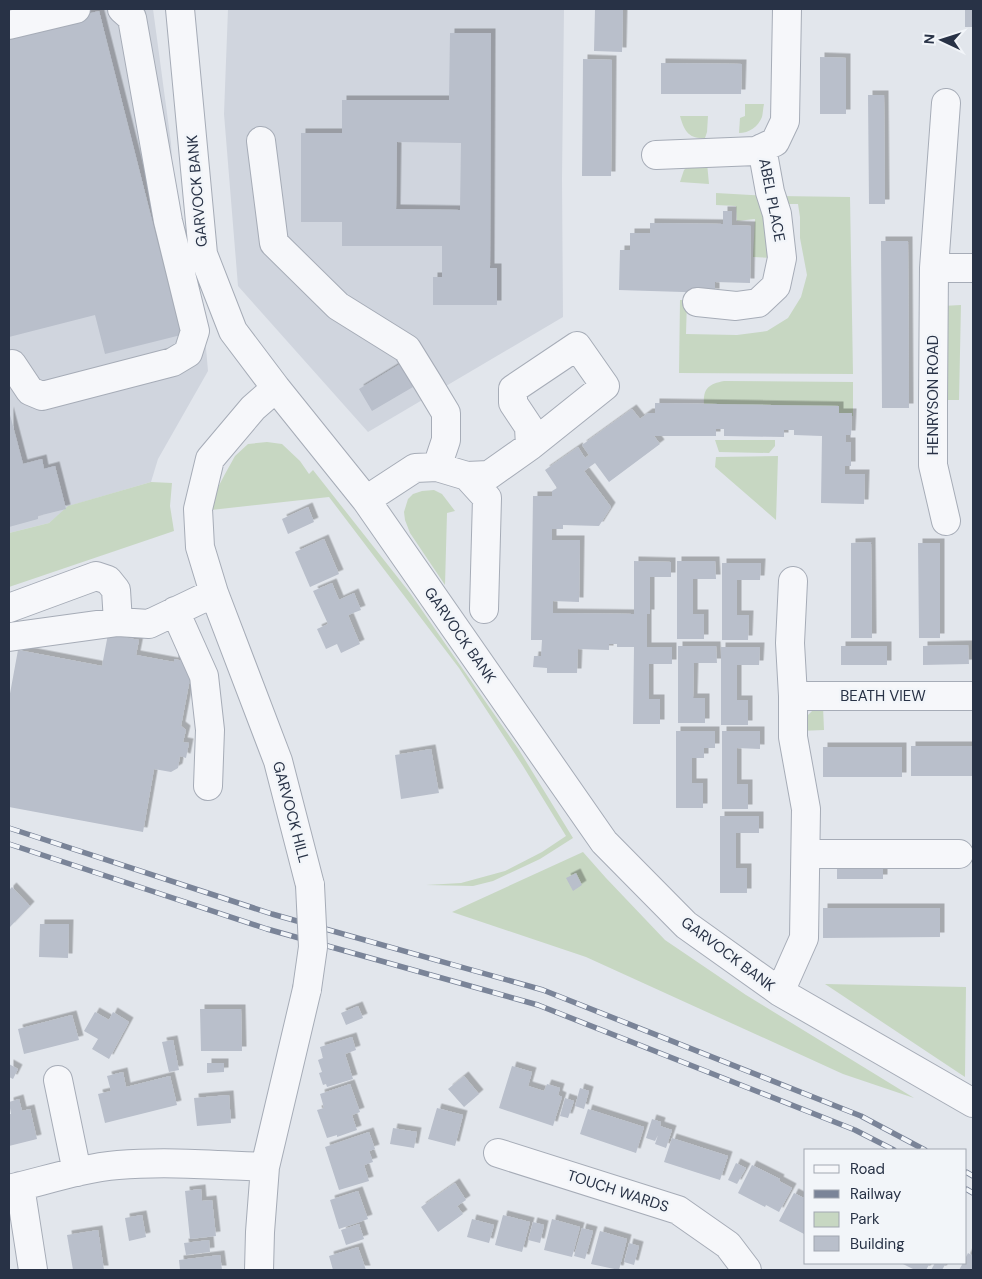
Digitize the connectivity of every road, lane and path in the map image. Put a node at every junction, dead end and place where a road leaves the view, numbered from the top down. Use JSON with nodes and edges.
{"nodes":[{"id":1,"x":76,"y":9,"type":"edge"},
{"id":2,"x":122,"y":9,"type":"edge"},
{"id":3,"x":180,"y":9,"type":"edge"},
{"id":4,"x":786,"y":9,"type":"edge"},
{"id":5,"x":9,"y":25,"type":"edge"},
{"id":6,"x":946,"y":103,"type":"dead end"},
{"id":7,"x":261,"y":141,"type":"dead end"},
{"id":8,"x":762,"y":148,"type":"junction"},
{"id":9,"x":656,"y":155,"type":"dead end"},
{"id":10,"x":934,"y":268,"type":"junction"},
{"id":11,"x":973,"y":268,"type":"edge"},
{"id":12,"x":697,"y":302,"type":"dead end"},
{"id":13,"x":9,"y":365,"type":"edge"},
{"id":14,"x":276,"y":388,"type":"junction"},
{"id":15,"x":530,"y":446,"type":"dead end"},
{"id":16,"x":437,"y":467,"type":"junction"},
{"id":17,"x":467,"y":476,"type":"junction"},
{"id":18,"x":366,"y":500,"type":"junction"},
{"id":19,"x":946,"y":521,"type":"dead end"},
{"id":20,"x":793,"y":581,"type":"dead end"},
{"id":21,"x":214,"y":593,"type":"junction"},
{"id":22,"x":9,"y":608,"type":"edge"},
{"id":23,"x":484,"y":609,"type":"dead end"},
{"id":24,"x":176,"y":612,"type":"junction"},
{"id":25,"x":118,"y":622,"type":"junction"},
{"id":26,"x":9,"y":637,"type":"edge"},
{"id":27,"x":793,"y":696,"type":"junction"},
{"id":28,"x":973,"y":696,"type":"edge"},
{"id":29,"x":208,"y":786,"type":"dead end"},
{"id":30,"x":806,"y":854,"type":"junction"},
{"id":31,"x":959,"y":854,"type":"dead end"},
{"id":32,"x":780,"y":992,"type":"junction"},
{"id":33,"x":58,"y":1080,"type":"dead end"},
{"id":34,"x":973,"y":1103,"type":"edge"},
{"id":35,"x":498,"y":1153,"type":"dead end"},
{"id":36,"x":264,"y":1167,"type":"junction"},
{"id":37,"x":77,"y":1172,"type":"junction"},
{"id":38,"x":14,"y":1188,"type":"edge"},
{"id":39,"x":34,"y":1270,"type":"edge"},
{"id":40,"x":259,"y":1270,"type":"edge"},
{"id":41,"x":747,"y":1270,"type":"edge"}],
"edges":[{"from":1,"to":5,"type":"street"},
{"from":2,"to":13,"type":"street"},
{"from":3,"to":14,"type":"street","name":"GARVOCK BANK"},
{"from":4,"to":8,"type":"street","name":"ABEL PLACE"},
{"from":6,"to":10,"type":"street","name":"HENRYSON ROAD"},
{"from":7,"to":16,"type":"street"},
{"from":8,"to":9,"type":"street","name":"ABEL PLACE"},
{"from":8,"to":12,"type":"street","name":"ABEL PLACE"},
{"from":10,"to":11,"type":"street"},
{"from":10,"to":19,"type":"street","name":"HENRYSON ROAD"},
{"from":14,"to":18,"type":"street","name":"GARVOCK BANK"},
{"from":14,"to":21,"type":"street","name":"GARVOCK HILL"},
{"from":15,"to":17,"type":"street"},
{"from":16,"to":17,"type":"street"},
{"from":16,"to":18,"type":"street"},
{"from":17,"to":23,"type":"street"},
{"from":18,"to":32,"type":"street","name":"GARVOCK BANK"},
{"from":20,"to":27,"type":"street"},
{"from":21,"to":24,"type":"street"},
{"from":21,"to":36,"type":"street","name":"GARVOCK HILL","bridge":true},
{"from":22,"to":25,"type":"street"},
{"from":24,"to":25,"type":"street"},
{"from":24,"to":29,"type":"street"},
{"from":25,"to":26,"type":"street"},
{"from":27,"to":28,"type":"street","name":"BEATH VIEW"},
{"from":27,"to":30,"type":"street"},
{"from":30,"to":31,"type":"street"},
{"from":30,"to":32,"type":"street"},
{"from":32,"to":34,"type":"street","name":"GARVOCK BANK"},
{"from":33,"to":37,"type":"street"},
{"from":35,"to":41,"type":"street","name":"TOUCH WARDS"},
{"from":36,"to":37,"type":"street"},
{"from":36,"to":40,"type":"street","name":"GARVOCK HILL"},
{"from":37,"to":38,"type":"street"},
{"from":38,"to":39,"type":"street"}]}
